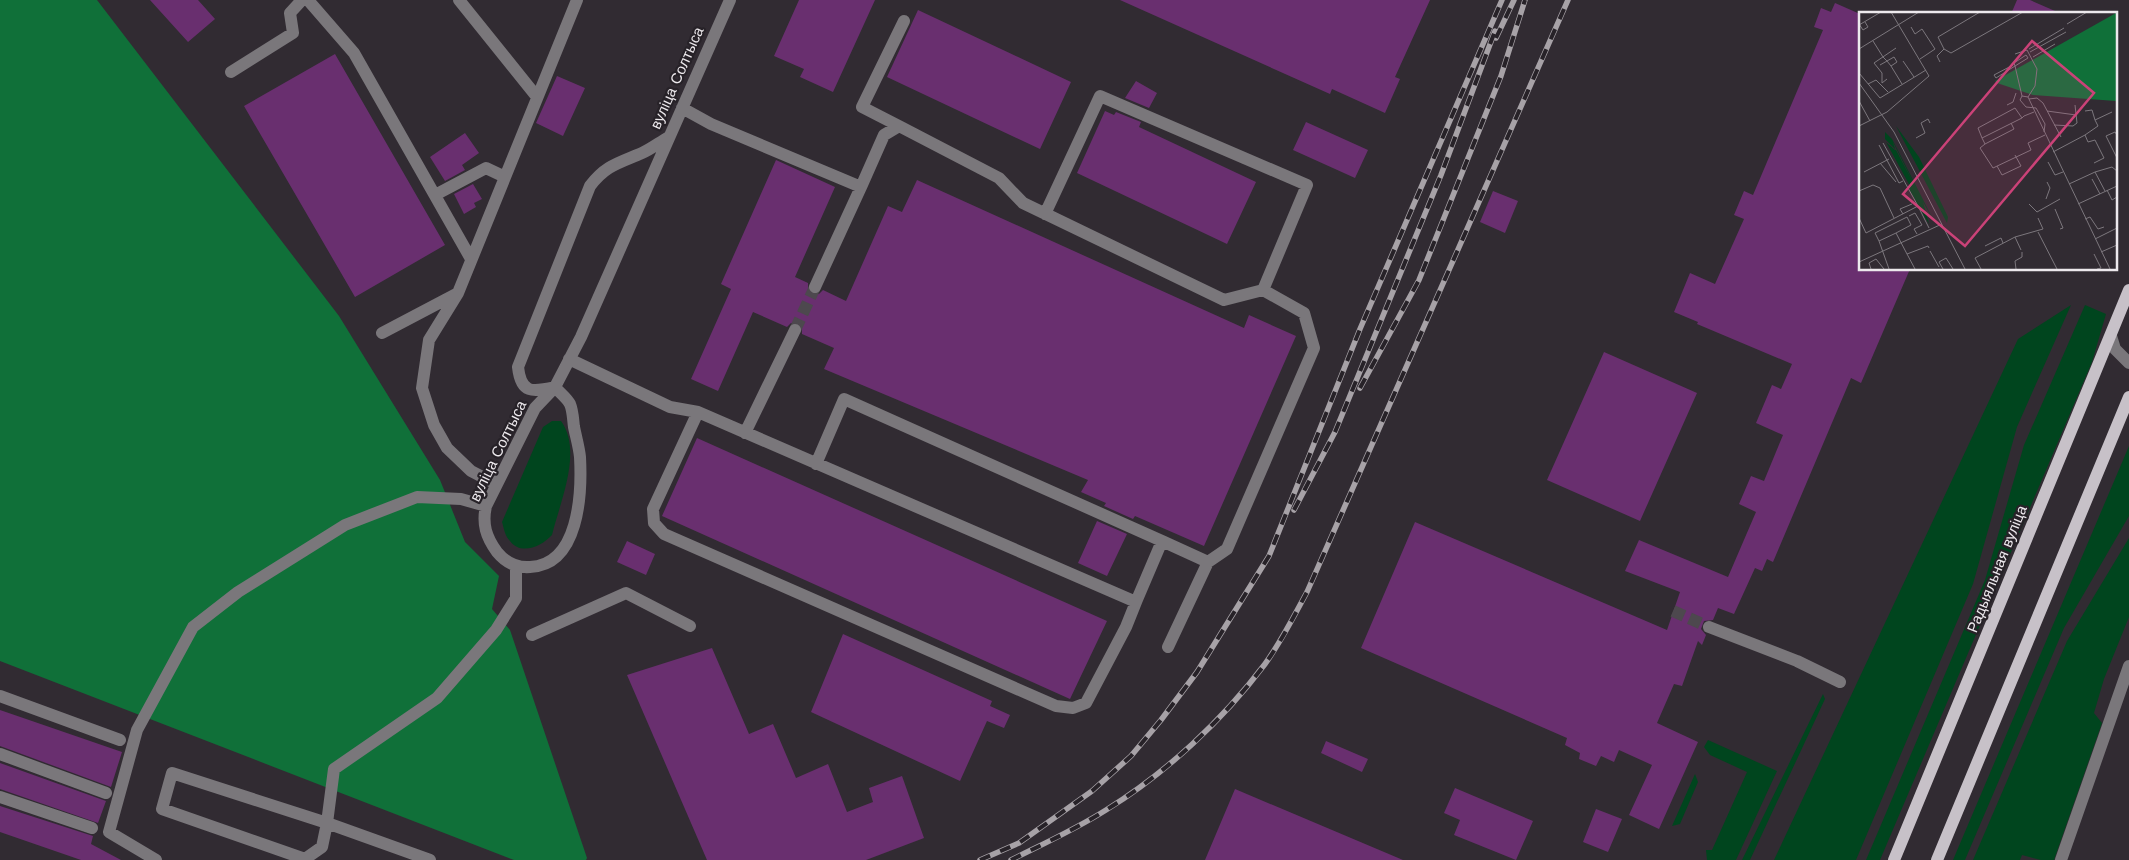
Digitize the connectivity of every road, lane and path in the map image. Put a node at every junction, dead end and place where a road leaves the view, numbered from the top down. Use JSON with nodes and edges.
{"nodes":[{"id":1,"x":302,"y":0,"type":"edge"},
{"id":2,"x":308,"y":0,"type":"edge"},
{"id":3,"x":459,"y":0,"type":"edge"},
{"id":4,"x":577,"y":0,"type":"edge"},
{"id":5,"x":730,"y":0,"type":"edge"},
{"id":6,"x":904,"y":21,"type":"dead end"},
{"id":7,"x":231,"y":72,"type":"dead end"},
{"id":8,"x":537,"y":97,"type":"junction"},
{"id":9,"x":682,"y":108,"type":"junction"},
{"id":10,"x":898,"y":126,"type":"junction"},
{"id":11,"x":669,"y":137,"type":"junction"},
{"id":12,"x":505,"y":176,"type":"junction"},
{"id":13,"x":861,"y":187,"type":"junction"},
{"id":14,"x":436,"y":196,"type":"junction"},
{"id":15,"x":1045,"y":214,"type":"junction"},
{"id":16,"x":471,"y":259,"type":"junction"},
{"id":17,"x":815,"y":287,"type":"tunnel mouth"},
{"id":18,"x":1263,"y":290,"type":"junction"},
{"id":19,"x":2129,"y":290,"type":"edge"},
{"id":20,"x":458,"y":293,"type":"junction"},
{"id":21,"x":795,"y":330,"type":"tunnel mouth"},
{"id":22,"x":382,"y":332,"type":"dead end"},
{"id":23,"x":2111,"y":336,"type":"junction"},
{"id":24,"x":569,"y":359,"type":"junction"},
{"id":25,"x":2129,"y":363,"type":"edge"},
{"id":26,"x":554,"y":387,"type":"junction"},
{"id":27,"x":2129,"y":397,"type":"edge"},
{"id":28,"x":698,"y":412,"type":"junction"},
{"id":29,"x":745,"y":433,"type":"junction"},
{"id":30,"x":816,"y":464,"type":"junction"},
{"id":31,"x":496,"y":484,"type":"junction"},
{"id":32,"x":486,"y":506,"type":"junction"},
{"id":33,"x":1162,"y":541,"type":"junction"},
{"id":34,"x":1208,"y":562,"type":"junction"},
{"id":35,"x":516,"y":567,"type":"junction"},
{"id":36,"x":1136,"y":602,"type":"junction"},
{"id":37,"x":690,"y":626,"type":"dead end"},
{"id":38,"x":1709,"y":627,"type":"tunnel mouth"},
{"id":39,"x":532,"y":635,"type":"dead end"},
{"id":40,"x":1168,"y":647,"type":"dead end"},
{"id":41,"x":2129,"y":666,"type":"edge"},
{"id":42,"x":1840,"y":682,"type":"dead end"},
{"id":43,"x":0,"y":696,"type":"edge"},
{"id":44,"x":120,"y":740,"type":"dead end"},
{"id":45,"x":0,"y":754,"type":"edge"},
{"id":46,"x":106,"y":793,"type":"dead end"},
{"id":47,"x":0,"y":797,"type":"edge"},
{"id":48,"x":327,"y":824,"type":"junction"},
{"id":49,"x":92,"y":828,"type":"dead end"},
{"id":50,"x":322,"y":847,"type":"junction"},
{"id":51,"x":156,"y":860,"type":"edge"},
{"id":52,"x":326,"y":860,"type":"edge"},
{"id":53,"x":430,"y":860,"type":"edge"},
{"id":54,"x":1894,"y":860,"type":"edge"},
{"id":55,"x":1937,"y":860,"type":"edge"},
{"id":56,"x":2061,"y":860,"type":"edge"}],
"edges":[{"from":1,"to":7,"type":"street"},
{"from":2,"to":14,"type":"street"},
{"from":3,"to":8,"type":"street"},
{"from":4,"to":8,"type":"street"},
{"from":5,"to":9,"type":"street","name":"вуліца Солтыса"},
{"from":6,"to":10,"type":"street"},
{"from":8,"to":12,"type":"street"},
{"from":9,"to":11,"type":"street","name":"вуліца Солтыса"},
{"from":9,"to":13,"type":"street"},
{"from":10,"to":13,"type":"street"},
{"from":10,"to":15,"type":"street"},
{"from":11,"to":24,"type":"street","name":"вуліца Солтыса"},
{"from":11,"to":26,"type":"street"},
{"from":12,"to":14,"type":"street"},
{"from":12,"to":16,"type":"street"},
{"from":13,"to":17,"type":"street"},
{"from":14,"to":16,"type":"street"},
{"from":15,"to":18,"type":"street"},
{"from":15,"to":18,"type":"street"},
{"from":16,"to":20,"type":"street"},
{"from":18,"to":34,"type":"street"},
{"from":19,"to":23,"type":"main road","name":"Радыяльная вуліца"},
{"from":20,"to":22,"type":"street"},
{"from":20,"to":31,"type":"street"},
{"from":21,"to":29,"type":"street"},
{"from":23,"to":25,"type":"street"},
{"from":23,"to":54,"type":"main road","name":"Радыяльная вуліца"},
{"from":24,"to":26,"type":"street","name":"вуліца Солтыса"},
{"from":24,"to":28,"type":"street"},
{"from":26,"to":31,"type":"street","name":"вуліца Солтыса"},
{"from":26,"to":35,"type":"street"},
{"from":27,"to":55,"type":"main road"},
{"from":28,"to":29,"type":"street"},
{"from":28,"to":36,"type":"street"},
{"from":29,"to":30,"type":"street"},
{"from":30,"to":33,"type":"street"},
{"from":30,"to":36,"type":"street"},
{"from":31,"to":32,"type":"street","name":"вуліца Солтыса"},
{"from":32,"to":35,"type":"street","name":"вуліца Солтыса"},
{"from":32,"to":51,"type":"street"},
{"from":33,"to":34,"type":"street"},
{"from":33,"to":36,"type":"street"},
{"from":34,"to":40,"type":"street"},
{"from":35,"to":48,"type":"street"},
{"from":37,"to":39,"type":"street"},
{"from":38,"to":42,"type":"street"},
{"from":41,"to":56,"type":"street"},
{"from":43,"to":44,"type":"street"},
{"from":45,"to":46,"type":"street"},
{"from":47,"to":49,"type":"street"},
{"from":48,"to":50,"type":"street"},
{"from":48,"to":50,"type":"street"},
{"from":48,"to":53,"type":"street"},
{"from":50,"to":52,"type":"street"}]}
